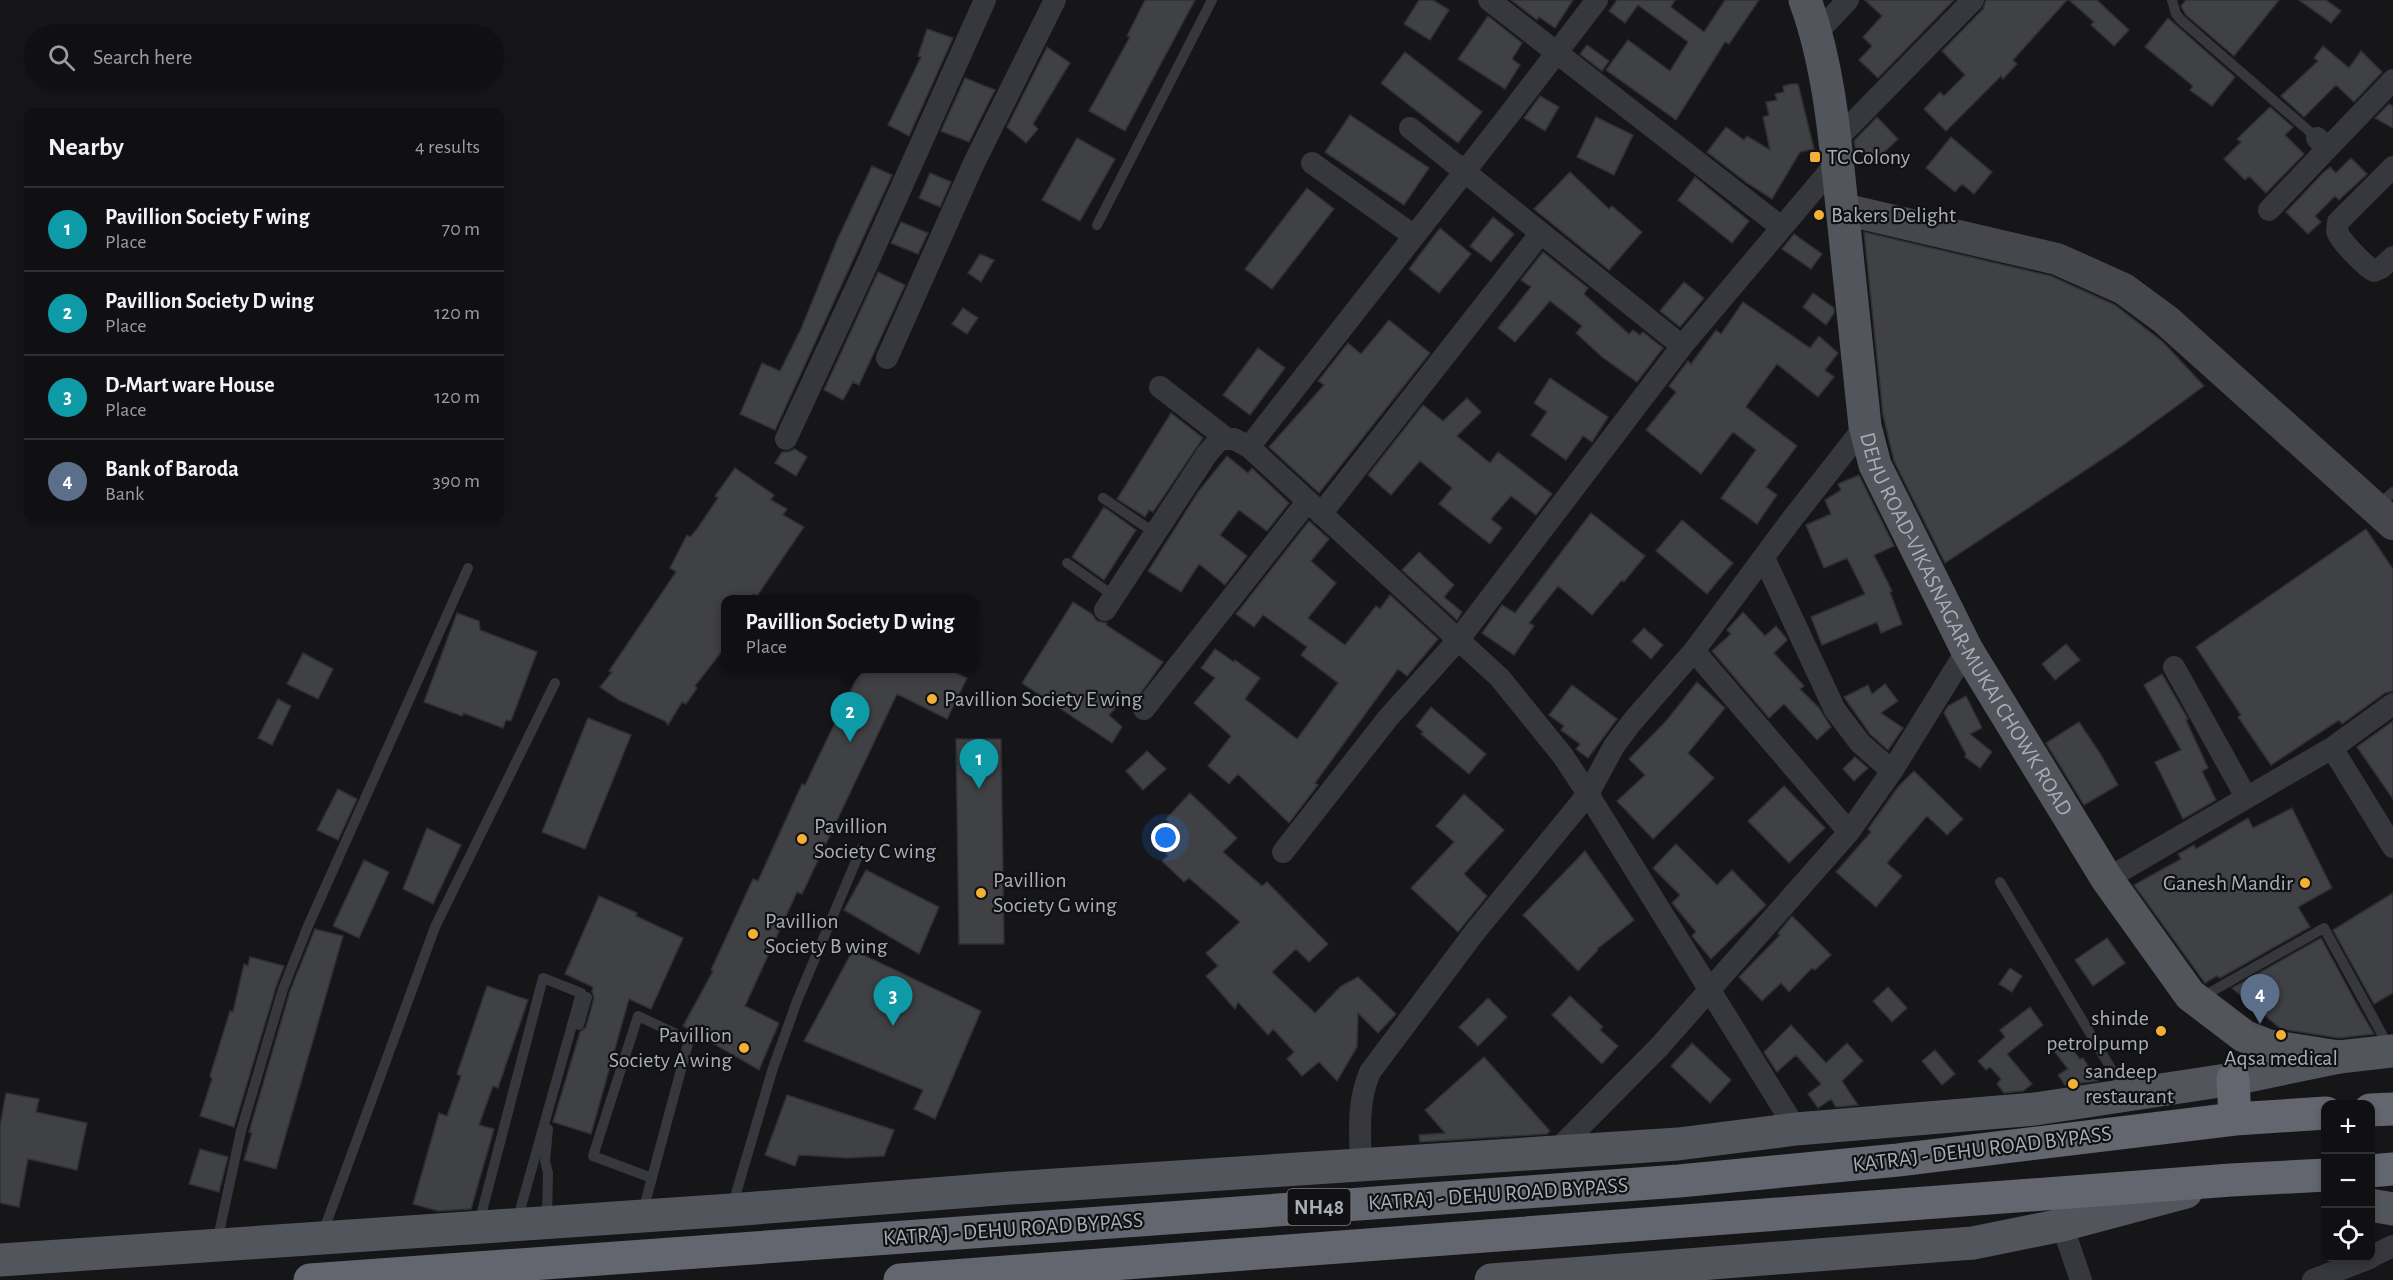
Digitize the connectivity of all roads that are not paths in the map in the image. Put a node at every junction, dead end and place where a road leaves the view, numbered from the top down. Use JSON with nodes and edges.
{"nodes":[{"id":1,"x":985,"y":0,"type":"edge"},
{"id":2,"x":1054,"y":0,"type":"edge"},
{"id":3,"x":1212,"y":0,"type":"edge"},
{"id":4,"x":1489,"y":0,"type":"edge"},
{"id":5,"x":1597,"y":0,"type":"edge"},
{"id":6,"x":1805,"y":0,"type":"edge"},
{"id":7,"x":1848,"y":0,"type":"edge"},
{"id":8,"x":1972,"y":0,"type":"edge"},
{"id":9,"x":2172,"y":0,"type":"edge"},
{"id":10,"x":1815,"y":35,"type":"junction"},
{"id":11,"x":1558,"y":52,"type":"junction"},
{"id":12,"x":2393,"y":80,"type":"edge"},
{"id":13,"x":1410,"y":128,"type":"dead end"},
{"id":14,"x":2322,"y":144,"type":"junction"},
{"id":15,"x":1836,"y":151,"type":"junction"},
{"id":16,"x":1312,"y":163,"type":"dead end"},
{"id":17,"x":2393,"y":167,"type":"edge"},
{"id":18,"x":1464,"y":172,"type":"junction"},
{"id":19,"x":1843,"y":209,"type":"junction"},
{"id":20,"x":2269,"y":210,"type":"dead end"},
{"id":21,"x":1097,"y":225,"type":"dead end"},
{"id":22,"x":1781,"y":227,"type":"junction"},
{"id":23,"x":1540,"y":234,"type":"junction"},
{"id":24,"x":1414,"y":236,"type":"junction"},
{"id":25,"x":2393,"y":257,"type":"edge"},
{"id":26,"x":1682,"y":346,"type":"junction"},
{"id":27,"x":887,"y":358,"type":"dead end"},
{"id":28,"x":1160,"y":387,"type":"dead end"},
{"id":29,"x":1865,"y":426,"type":"junction"},
{"id":30,"x":786,"y":438,"type":"dead end"},
{"id":31,"x":1227,"y":439,"type":"junction"},
{"id":32,"x":1249,"y":447,"type":"junction"},
{"id":33,"x":1104,"y":498,"type":"dead end"},
{"id":34,"x":1314,"y":508,"type":"junction"},
{"id":35,"x":2387,"y":508,"type":"edge"},
{"id":36,"x":1155,"y":533,"type":"junction"},
{"id":37,"x":1764,"y":558,"type":"junction"},
{"id":38,"x":1067,"y":563,"type":"dead end"},
{"id":39,"x":468,"y":568,"type":"dead end"},
{"id":40,"x":1109,"y":603,"type":"joint"},
{"id":41,"x":1459,"y":639,"type":"junction"},
{"id":42,"x":1967,"y":650,"type":"junction"},
{"id":43,"x":1694,"y":651,"type":"junction"},
{"id":44,"x":2174,"y":667,"type":"dead end"},
{"id":45,"x":555,"y":682,"type":"dead end"},
{"id":46,"x":2393,"y":704,"type":"edge"},
{"id":47,"x":1144,"y":709,"type":"dead end"},
{"id":48,"x":2331,"y":748,"type":"junction"},
{"id":49,"x":1892,"y":771,"type":"junction"},
{"id":50,"x":1588,"y":794,"type":"junction"},
{"id":51,"x":2246,"y":797,"type":"junction"},
{"id":52,"x":1849,"y":832,"type":"junction"},
{"id":53,"x":2393,"y":847,"type":"edge"},
{"id":54,"x":861,"y":849,"type":"dead end"},
{"id":55,"x":1283,"y":852,"type":"dead end"},
{"id":56,"x":2107,"y":879,"type":"junction"},
{"id":57,"x":2000,"y":882,"type":"dead end"},
{"id":58,"x":1710,"y":988,"type":"junction"},
{"id":59,"x":587,"y":997,"type":"dead end"},
{"id":60,"x":2196,"y":1000,"type":"junction"},
{"id":61,"x":2392,"y":1052,"type":"edge"},
{"id":62,"x":2339,"y":1057,"type":"junction"},
{"id":63,"x":2234,"y":1078,"type":"junction"},
{"id":64,"x":2126,"y":1095,"type":"junction"},
{"id":65,"x":2393,"y":1109,"type":"edge"},
{"id":66,"x":2375,"y":1110,"type":"edge"},
{"id":67,"x":2321,"y":1113,"type":"edge"},
{"id":68,"x":2235,"y":1119,"type":"junction"},
{"id":69,"x":1796,"y":1129,"type":"junction"},
{"id":70,"x":1555,"y":1152,"type":"junction"},
{"id":71,"x":1361,"y":1166,"type":"junction"},
{"id":72,"x":2393,"y":1169,"type":"edge"},
{"id":73,"x":2375,"y":1171,"type":"edge"},
{"id":74,"x":2310,"y":1176,"type":"edge"},
{"id":75,"x":652,"y":1178,"type":"junction"},
{"id":76,"x":2232,"y":1180,"type":"junction"},
{"id":77,"x":2321,"y":1187,"type":"edge"},
{"id":78,"x":2375,"y":1205,"type":"edge"},
{"id":79,"x":2393,"y":1209,"type":"edge"},
{"id":80,"x":731,"y":1210,"type":"junction"},
{"id":81,"x":642,"y":1215,"type":"junction"},
{"id":82,"x":531,"y":1223,"type":"junction"},
{"id":83,"x":2062,"y":1225,"type":"junction"},
{"id":84,"x":478,"y":1226,"type":"junction"},
{"id":85,"x":321,"y":1238,"type":"junction"},
{"id":86,"x":216,"y":1245,"type":"junction"},
{"id":87,"x":2393,"y":1246,"type":"edge"},
{"id":88,"x":2375,"y":1255,"type":"edge"},
{"id":89,"x":0,"y":1260,"type":"edge"},
{"id":90,"x":2358,"y":1262,"type":"edge"},
{"id":91,"x":310,"y":1280,"type":"edge"},
{"id":92,"x":900,"y":1280,"type":"edge"},
{"id":93,"x":1491,"y":1280,"type":"edge"},
{"id":94,"x":2081,"y":1280,"type":"edge"},
{"id":95,"x":2313,"y":1280,"type":"edge"}],
"edges":[{"from":1,"to":30,"type":"street"},
{"from":2,"to":27,"type":"street"},
{"from":3,"to":21,"type":"lane"},
{"from":4,"to":11,"type":"street"},
{"from":5,"to":11,"type":"street"},
{"from":6,"to":10,"type":"main road","name":"DEHU ROAD-VIKASNAGAR-MUKAI CHOWK ROAD"},
{"from":7,"to":10,"type":"street"},
{"from":8,"to":15,"type":"street"},
{"from":9,"to":14,"type":"lane"},
{"from":10,"to":15,"type":"main road","name":"DEHU ROAD-VIKASNAGAR-MUKAI CHOWK ROAD"},
{"from":11,"to":18,"type":"street"},
{"from":11,"to":22,"type":"street"},
{"from":12,"to":14,"type":"street"},
{"from":13,"to":18,"type":"street"},
{"from":14,"to":20,"type":"street"},
{"from":15,"to":19,"type":"main road","name":"DEHU ROAD-VIKASNAGAR-MUKAI CHOWK ROAD"},
{"from":15,"to":22,"type":"street"},
{"from":16,"to":24,"type":"street"},
{"from":17,"to":25,"type":"street"},
{"from":18,"to":23,"type":"street"},
{"from":18,"to":24,"type":"street"},
{"from":19,"to":29,"type":"main road","name":"DEHU ROAD-VIKASNAGAR-MUKAI CHOWK ROAD"},
{"from":19,"to":35,"type":"street"},
{"from":22,"to":26,"type":"street"},
{"from":23,"to":26,"type":"street"},
{"from":23,"to":34,"type":"street"},
{"from":24,"to":32,"type":"street"},
{"from":26,"to":41,"type":"street"},
{"from":28,"to":31,"type":"street"},
{"from":29,"to":37,"type":"street"},
{"from":29,"to":42,"type":"main road","name":"DEHU ROAD-VIKASNAGAR-MUKAI CHOWK ROAD"},
{"from":31,"to":32,"type":"street"},
{"from":31,"to":36,"type":"street"},
{"from":32,"to":34,"type":"street"},
{"from":33,"to":36,"type":"lane"},
{"from":34,"to":41,"type":"street"},
{"from":34,"to":47,"type":"street"},
{"from":36,"to":40,"type":"street"},
{"from":37,"to":43,"type":"street"},
{"from":37,"to":49,"type":"street"},
{"from":38,"to":40,"type":"lane"},
{"from":39,"to":86,"type":"lane"},
{"from":41,"to":50,"type":"street"},
{"from":41,"to":55,"type":"street"},
{"from":42,"to":49,"type":"street"},
{"from":42,"to":56,"type":"main road","name":"DEHU ROAD-VIKASNAGAR-MUKAI CHOWK ROAD"},
{"from":43,"to":50,"type":"street"},
{"from":43,"to":52,"type":"street"},
{"from":44,"to":51,"type":"street"},
{"from":45,"to":85,"type":"lane"},
{"from":46,"to":48,"type":"street"},
{"from":48,"to":51,"type":"street"},
{"from":48,"to":53,"type":"street"},
{"from":49,"to":52,"type":"street"},
{"from":50,"to":58,"type":"street"},
{"from":50,"to":71,"type":"street"},
{"from":51,"to":56,"type":"street"},
{"from":52,"to":58,"type":"street"},
{"from":54,"to":80,"type":"lane"},
{"from":56,"to":60,"type":"main road","name":"DEHU ROAD-VIKASNAGAR-MUKAI CHOWK ROAD"},
{"from":57,"to":64,"type":"lane"},
{"from":58,"to":69,"type":"street"},
{"from":58,"to":70,"type":"street"},
{"from":59,"to":82,"type":"lane"},
{"from":60,"to":61,"type":"lane"},
{"from":60,"to":62,"type":"main road","name":"DEHU ROAD-VIKASNAGAR-MUKAI CHOWK ROAD"},
{"from":61,"to":62,"type":"main road","name":"DEHU ROAD-VIKASNAGAR-MUKAI CHOWK ROAD"},
{"from":62,"to":63,"type":"main road"},
{"from":63,"to":64,"type":"main road"},
{"from":63,"to":68,"type":"highway"},
{"from":64,"to":69,"type":"main road"},
{"from":65,"to":66,"type":"highway"},
{"from":67,"to":68,"type":"highway","name":"KATRAJ - DEHU ROAD BYPASS","number":"NH48"},
{"from":68,"to":91,"type":"highway","name":"KATRAJ - DEHU ROAD BYPASS","number":"NH48"},
{"from":69,"to":70,"type":"main road"},
{"from":70,"to":71,"type":"main road"},
{"from":71,"to":80,"type":"main road"},
{"from":72,"to":73,"type":"highway"},
{"from":74,"to":76,"type":"highway","name":"KATRAJ - DEHU ROAD BYPASS","number":"NH48"},
{"from":74,"to":77,"type":"main road"},
{"from":75,"to":75,"type":"lane"},
{"from":75,"to":81,"type":"lane"},
{"from":76,"to":83,"type":"main road"},
{"from":76,"to":92,"type":"highway","name":"KATRAJ - DEHU ROAD BYPASS","number":"NH48"},
{"from":78,"to":79,"type":"main road"},
{"from":80,"to":81,"type":"main road"},
{"from":81,"to":82,"type":"main road"},
{"from":82,"to":84,"type":"main road"},
{"from":82,"to":84,"type":"lane"},
{"from":83,"to":93,"type":"main road"},
{"from":83,"to":94,"type":"street"},
{"from":84,"to":85,"type":"main road"},
{"from":85,"to":86,"type":"main road"},
{"from":86,"to":89,"type":"main road"},
{"from":87,"to":88,"type":"street"},
{"from":90,"to":95,"type":"street"}]}
